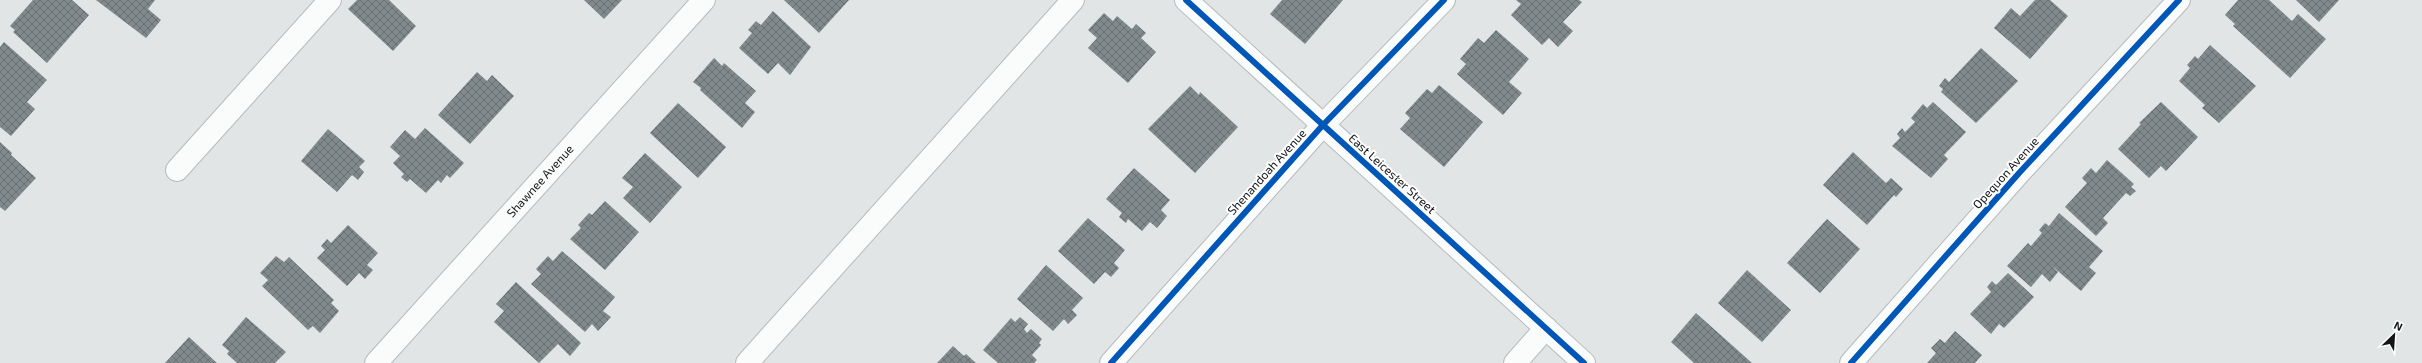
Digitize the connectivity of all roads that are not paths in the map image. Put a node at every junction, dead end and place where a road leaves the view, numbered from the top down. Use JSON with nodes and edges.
{"nodes":[{"id":1,"x":330,"y":0,"type":"edge"},
{"id":2,"x":704,"y":0,"type":"edge"},
{"id":3,"x":1073,"y":0,"type":"edge"},
{"id":4,"x":1186,"y":0,"type":"edge"},
{"id":5,"x":1444,"y":0,"type":"edge"},
{"id":6,"x":2179,"y":0,"type":"edge"},
{"id":7,"x":1322,"y":126,"type":"junction"},
{"id":8,"x":177,"y":170,"type":"dead end"},
{"id":9,"x":1546,"y":328,"type":"junction"},
{"id":10,"x":376,"y":363,"type":"edge"},
{"id":11,"x":747,"y":363,"type":"edge"},
{"id":12,"x":1111,"y":363,"type":"edge"},
{"id":13,"x":1515,"y":363,"type":"edge"},
{"id":14,"x":1584,"y":363,"type":"edge"},
{"id":15,"x":1851,"y":363,"type":"edge"}],
"edges":[{"from":1,"to":8,"type":"street"},
{"from":2,"to":10,"type":"street","name":"Shawnee Avenue"},
{"from":3,"to":11,"type":"street"},
{"from":4,"to":7,"type":"street","name":"East Leicester Street"},
{"from":5,"to":7,"type":"street","name":"Shenandoah Avenue"},
{"from":6,"to":15,"type":"street","name":"Opequon Avenue"},
{"from":7,"to":9,"type":"street","name":"East Leicester Street"},
{"from":7,"to":12,"type":"street","name":"Shenandoah Avenue"},
{"from":9,"to":13,"type":"street"},
{"from":9,"to":14,"type":"street","name":"East Leicester Street"}]}
